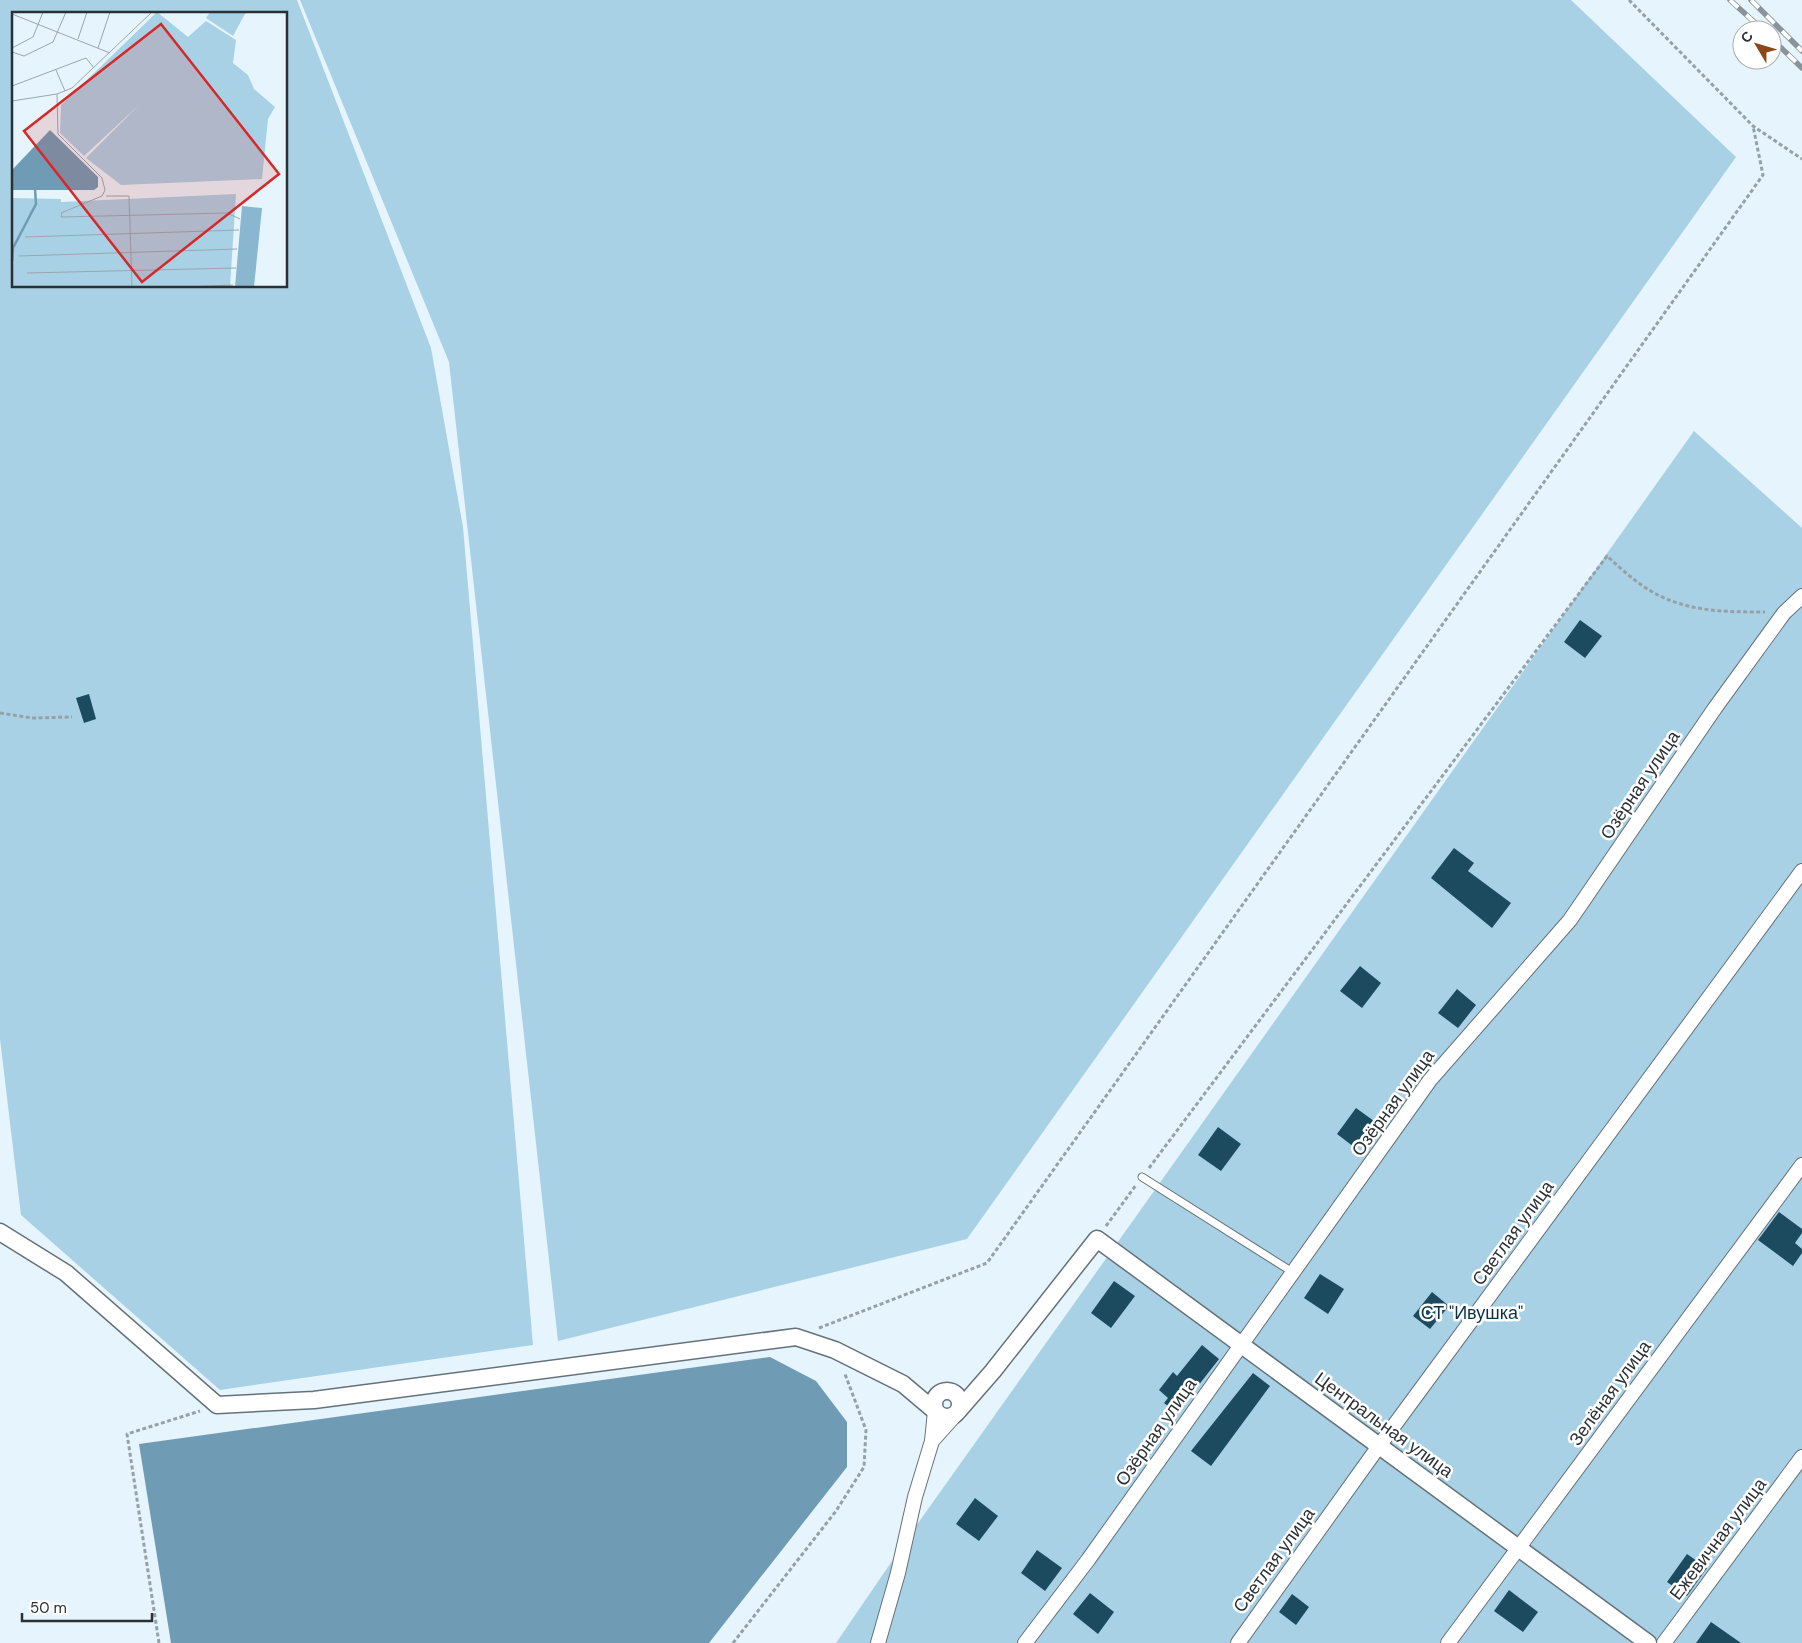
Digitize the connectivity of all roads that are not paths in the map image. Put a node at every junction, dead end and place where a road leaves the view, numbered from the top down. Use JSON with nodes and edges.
{"nodes":[{"id":1,"x":1802,"y":596,"type":"edge"},
{"id":2,"x":1802,"y":871,"type":"edge"},
{"id":3,"x":1802,"y":1165,"type":"edge"},
{"id":4,"x":1142,"y":1176,"type":"road end"},
{"id":5,"x":0,"y":1232,"type":"edge"},
{"id":6,"x":1294,"y":1273,"type":"junction"},
{"id":7,"x":1240,"y":1345,"type":"junction"},
{"id":8,"x":993,"y":1371,"type":"junction"},
{"id":9,"x":903,"y":1384,"type":"junction"},
{"id":10,"x":949,"y":1391,"type":"junction"},
{"id":11,"x":935,"y":1411,"type":"junction"},
{"id":12,"x":958,"y":1411,"type":"junction"},
{"id":13,"x":932,"y":1441,"type":"junction"},
{"id":14,"x":1379,"y":1446,"type":"junction"},
{"id":15,"x":1802,"y":1457,"type":"edge"},
{"id":16,"x":1519,"y":1549,"type":"junction"},
{"id":17,"x":878,"y":1643,"type":"edge"},
{"id":18,"x":1025,"y":1643,"type":"edge"},
{"id":19,"x":1238,"y":1643,"type":"edge"},
{"id":20,"x":1448,"y":1643,"type":"edge"},
{"id":21,"x":1648,"y":1643,"type":"edge"},
{"id":22,"x":1664,"y":1643,"type":"edge"}],
"edges":[{"from":1,"to":6,"type":"street","name":"Озёрная улица"},
{"from":2,"to":14,"type":"street","name":"Светлая улица"},
{"from":3,"to":16,"type":"street","name":"Зелёная улица"},
{"from":4,"to":6,"type":"lane"},
{"from":5,"to":9,"type":"street"},
{"from":6,"to":7,"type":"street","name":"Озёрная улица"},
{"from":7,"to":8,"type":"street","name":"Центральная улица"},
{"from":7,"to":14,"type":"street","name":"Центральная улица"},
{"from":7,"to":18,"type":"street","name":"Озёрная улица"},
{"from":8,"to":10,"type":"street"},
{"from":8,"to":12,"type":"street"},
{"from":9,"to":10,"type":"street"},
{"from":9,"to":11,"type":"street"},
{"from":10,"to":11,"type":"street"},
{"from":10,"to":12,"type":"street"},
{"from":11,"to":12,"type":"street"},
{"from":11,"to":13,"type":"street"},
{"from":12,"to":13,"type":"street"},
{"from":13,"to":17,"type":"street"},
{"from":14,"to":16,"type":"street","name":"Центральная улица"},
{"from":14,"to":19,"type":"street","name":"Светлая улица"},
{"from":15,"to":22,"type":"street","name":"Ежевичная улица"},
{"from":16,"to":20,"type":"street","name":"Зелёная улица"},
{"from":16,"to":21,"type":"street","name":"Центральная улица"}]}
